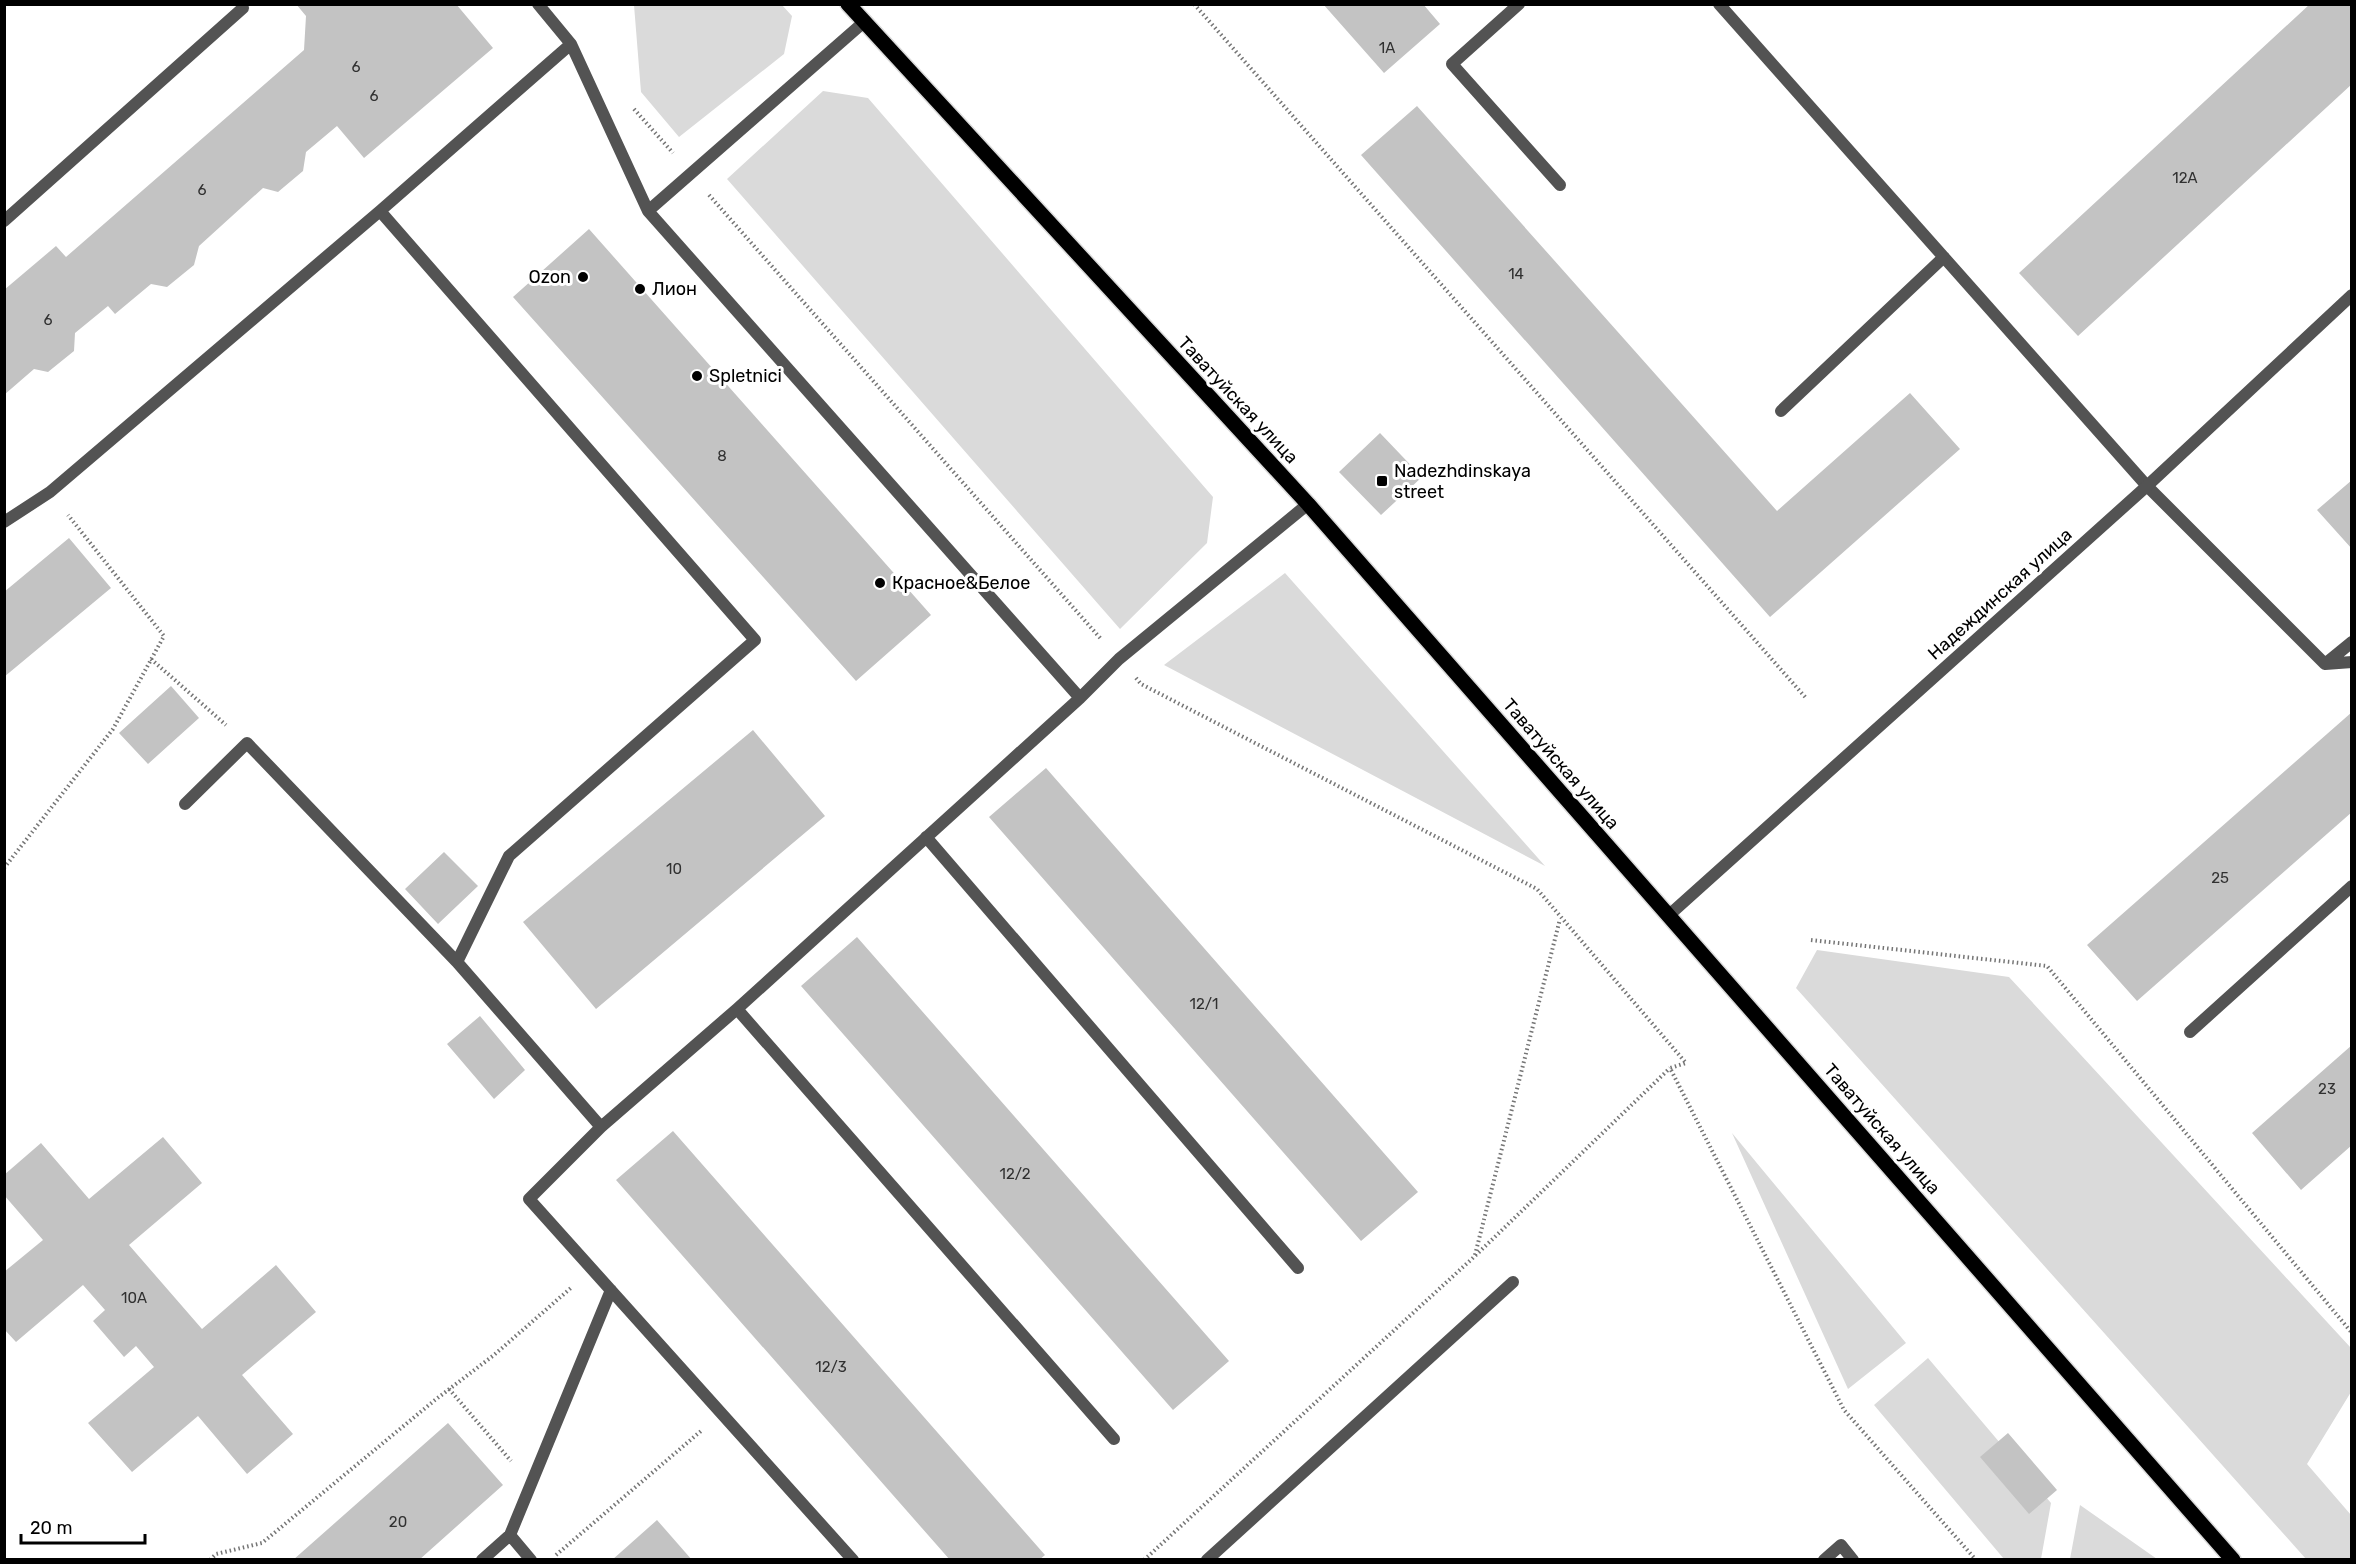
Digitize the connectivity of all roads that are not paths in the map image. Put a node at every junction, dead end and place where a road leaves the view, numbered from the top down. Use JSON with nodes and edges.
{"nodes":[{"id":1,"x":538,"y":4,"type":"edge"},
{"id":2,"x":848,"y":4,"type":"edge"},
{"id":3,"x":1519,"y":4,"type":"edge"},
{"id":4,"x":1719,"y":4,"type":"edge"},
{"id":5,"x":244,"y":6,"type":"edge"},
{"id":6,"x":864,"y":22,"type":"junction"},
{"id":7,"x":571,"y":44,"type":"junction"},
{"id":8,"x":1560,"y":185,"type":"dead end"},
{"id":9,"x":380,"y":211,"type":"junction"},
{"id":10,"x":648,"y":211,"type":"junction"},
{"id":11,"x":4,"y":221,"type":"edge"},
{"id":12,"x":1944,"y":257,"type":"junction"},
{"id":13,"x":2352,"y":295,"type":"edge"},
{"id":14,"x":1781,"y":411,"type":"dead end"},
{"id":15,"x":2147,"y":486,"type":"junction"},
{"id":16,"x":1308,"y":504,"type":"junction"},
{"id":17,"x":4,"y":522,"type":"edge"},
{"id":18,"x":2352,"y":642,"type":"edge"},
{"id":19,"x":2352,"y":662,"type":"edge"},
{"id":20,"x":2325,"y":664,"type":"junction"},
{"id":21,"x":1080,"y":698,"type":"junction"},
{"id":22,"x":185,"y":804,"type":"dead end"},
{"id":23,"x":926,"y":837,"type":"junction"},
{"id":24,"x":2352,"y":886,"type":"edge"},
{"id":25,"x":1668,"y":916,"type":"junction"},
{"id":26,"x":457,"y":962,"type":"junction"},
{"id":27,"x":737,"y":1009,"type":"junction"},
{"id":28,"x":2190,"y":1032,"type":"dead end"},
{"id":29,"x":601,"y":1127,"type":"junction"},
{"id":30,"x":1298,"y":1268,"type":"dead end"},
{"id":31,"x":1513,"y":1282,"type":"dead end"},
{"id":32,"x":611,"y":1290,"type":"junction"},
{"id":33,"x":1114,"y":1439,"type":"dead end"},
{"id":34,"x":510,"y":1535,"type":"junction"},
{"id":35,"x":483,"y":1560,"type":"edge"},
{"id":36,"x":531,"y":1560,"type":"edge"},
{"id":37,"x":853,"y":1560,"type":"edge"},
{"id":38,"x":1207,"y":1560,"type":"edge"},
{"id":39,"x":1824,"y":1560,"type":"edge"},
{"id":40,"x":1853,"y":1560,"type":"edge"},
{"id":41,"x":2233,"y":1560,"type":"edge"}],
"edges":[{"from":1,"to":7,"type":"street"},
{"from":2,"to":6,"type":"main road","name":"Таватуйская улица"},
{"from":3,"to":8,"type":"street"},
{"from":4,"to":12,"type":"street"},
{"from":5,"to":11,"type":"street"},
{"from":6,"to":10,"type":"street"},
{"from":6,"to":16,"type":"main road","name":"Таватуйская улица"},
{"from":7,"to":9,"type":"street"},
{"from":7,"to":10,"type":"street"},
{"from":9,"to":17,"type":"street"},
{"from":9,"to":26,"type":"street"},
{"from":10,"to":21,"type":"street"},
{"from":12,"to":14,"type":"street"},
{"from":12,"to":15,"type":"street"},
{"from":13,"to":15,"type":"street","name":"Надеждинская улица"},
{"from":15,"to":20,"type":"street"},
{"from":15,"to":25,"type":"street","name":"Надеждинская улица"},
{"from":16,"to":21,"type":"street"},
{"from":16,"to":25,"type":"main road","name":"Таватуйская улица"},
{"from":18,"to":20,"type":"street"},
{"from":19,"to":20,"type":"street"},
{"from":21,"to":23,"type":"street"},
{"from":22,"to":26,"type":"street"},
{"from":23,"to":27,"type":"street"},
{"from":23,"to":30,"type":"street"},
{"from":24,"to":28,"type":"street"},
{"from":25,"to":41,"type":"main road","name":"Таватуйская улица"},
{"from":26,"to":29,"type":"street"},
{"from":27,"to":29,"type":"street"},
{"from":27,"to":33,"type":"street"},
{"from":29,"to":32,"type":"street"},
{"from":31,"to":38,"type":"street"},
{"from":32,"to":34,"type":"street"},
{"from":32,"to":37,"type":"street"},
{"from":34,"to":35,"type":"street"},
{"from":34,"to":36,"type":"street"},
{"from":39,"to":40,"type":"street"}]}
